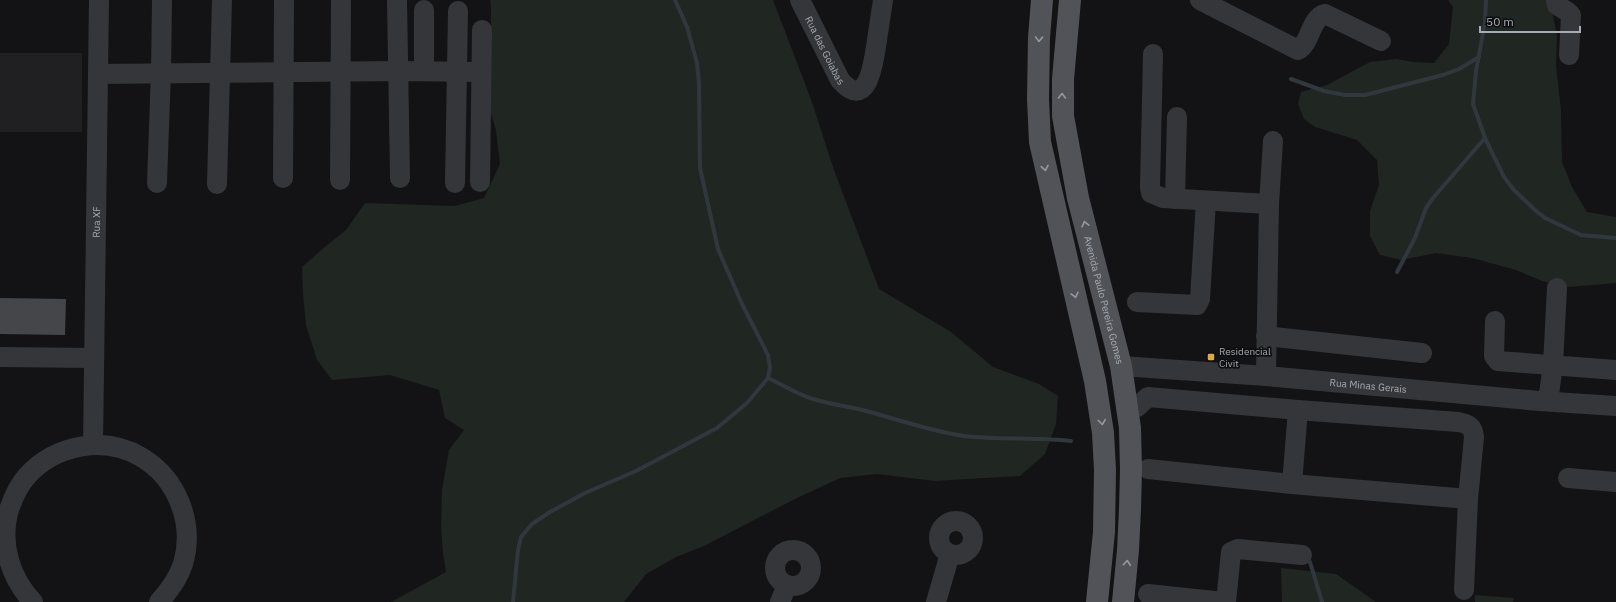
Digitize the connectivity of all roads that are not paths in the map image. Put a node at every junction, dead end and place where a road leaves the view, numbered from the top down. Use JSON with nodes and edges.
{"nodes":[{"id":1,"x":98,"y":0,"type":"edge"},
{"id":2,"x":162,"y":0,"type":"edge"},
{"id":3,"x":222,"y":0,"type":"edge"},
{"id":4,"x":284,"y":0,"type":"edge"},
{"id":5,"x":341,"y":0,"type":"edge"},
{"id":6,"x":397,"y":0,"type":"edge"},
{"id":7,"x":800,"y":0,"type":"edge"},
{"id":8,"x":883,"y":0,"type":"edge"},
{"id":9,"x":1042,"y":0,"type":"edge"},
{"id":10,"x":1070,"y":0,"type":"edge"},
{"id":11,"x":1200,"y":0,"type":"edge"},
{"id":12,"x":1556,"y":0,"type":"edge"},
{"id":13,"x":424,"y":10,"type":"dead end"},
{"id":14,"x":458,"y":11,"type":"dead end"},
{"id":15,"x":482,"y":30,"type":"dead end"},
{"id":16,"x":1381,"y":41,"type":"dead end"},
{"id":17,"x":1153,"y":54,"type":"dead end"},
{"id":18,"x":1569,"y":56,"type":"dead end"},
{"id":19,"x":399,"y":70,"type":"junction"},
{"id":20,"x":283,"y":71,"type":"junction"},
{"id":21,"x":341,"y":71,"type":"junction"},
{"id":22,"x":424,"y":71,"type":"junction"},
{"id":23,"x":458,"y":71,"type":"junction"},
{"id":24,"x":161,"y":72,"type":"junction"},
{"id":25,"x":221,"y":72,"type":"junction"},
{"id":26,"x":481,"y":72,"type":"junction"},
{"id":27,"x":98,"y":74,"type":"junction"},
{"id":28,"x":1177,"y":117,"type":"dead end"},
{"id":29,"x":1273,"y":141,"type":"dead end"},
{"id":30,"x":283,"y":178,"type":"dead end"},
{"id":31,"x":400,"y":178,"type":"dead end"},
{"id":32,"x":340,"y":180,"type":"dead end"},
{"id":33,"x":480,"y":182,"type":"dead end"},
{"id":34,"x":157,"y":183,"type":"dead end"},
{"id":35,"x":455,"y":183,"type":"dead end"},
{"id":36,"x":217,"y":184,"type":"dead end"},
{"id":37,"x":1175,"y":199,"type":"junction"},
{"id":38,"x":1206,"y":201,"type":"junction"},
{"id":39,"x":1269,"y":204,"type":"junction"},
{"id":40,"x":1557,"y":288,"type":"dead end"},
{"id":41,"x":1138,"y":302,"type":"dead end"},
{"id":42,"x":1495,"y":321,"type":"dead end"},
{"id":43,"x":1266,"y":336,"type":"junction"},
{"id":44,"x":1422,"y":353,"type":"dead end"},
{"id":45,"x":0,"y":357,"type":"edge"},
{"id":46,"x":94,"y":358,"type":"junction"},
{"id":47,"x":1553,"y":365,"type":"junction"},
{"id":48,"x":1121,"y":366,"type":"junction"},
{"id":49,"x":1616,"y":370,"type":"edge"},
{"id":50,"x":1266,"y":376,"type":"junction"},
{"id":51,"x":1548,"y":402,"type":"junction"},
{"id":52,"x":1616,"y":406,"type":"edge"},
{"id":53,"x":1128,"y":408,"type":"junction"},
{"id":54,"x":1298,"y":410,"type":"junction"},
{"id":55,"x":93,"y":445,"type":"junction"},
{"id":56,"x":1148,"y":469,"type":"dead end"},
{"id":57,"x":1568,"y":478,"type":"dead end"},
{"id":58,"x":1616,"y":482,"type":"edge"},
{"id":59,"x":1292,"y":484,"type":"junction"},
{"id":60,"x":1468,"y":499,"type":"junction"},
{"id":61,"x":950,"y":554,"type":"dead end"},
{"id":62,"x":1302,"y":555,"type":"dead end"},
{"id":63,"x":1464,"y":590,"type":"dead end"},
{"id":64,"x":1148,"y":594,"type":"dead end"},
{"id":65,"x":33,"y":602,"type":"edge"},
{"id":66,"x":159,"y":602,"type":"edge"},
{"id":67,"x":936,"y":602,"type":"edge"},
{"id":68,"x":1096,"y":602,"type":"edge"},
{"id":69,"x":1123,"y":602,"type":"edge"},
{"id":70,"x":1225,"y":602,"type":"edge"}],
"edges":[{"from":1,"to":27,"type":"street","name":"Rua XF"},
{"from":2,"to":24,"type":"street"},
{"from":3,"to":25,"type":"street"},
{"from":4,"to":20,"type":"street"},
{"from":5,"to":21,"type":"street"},
{"from":6,"to":19,"type":"street"},
{"from":7,"to":8,"type":"street","name":"Rua das Goiabas"},
{"from":9,"to":68,"type":"main road","one_way":true},
{"from":48,"to":10,"type":"main road","name":"Avenida Paulo Pereira Gomes","one_way":true},
{"from":11,"to":16,"type":"street"},
{"from":12,"to":18,"type":"street"},
{"from":13,"to":22,"type":"street"},
{"from":14,"to":23,"type":"street"},
{"from":15,"to":26,"type":"street"},
{"from":17,"to":37,"type":"street"},
{"from":19,"to":21,"type":"street"},
{"from":19,"to":22,"type":"street"},
{"from":19,"to":31,"type":"street"},
{"from":20,"to":21,"type":"street"},
{"from":20,"to":25,"type":"street"},
{"from":20,"to":30,"type":"street"},
{"from":21,"to":32,"type":"street"},
{"from":22,"to":23,"type":"street"},
{"from":23,"to":26,"type":"street"},
{"from":23,"to":35,"type":"street"},
{"from":24,"to":25,"type":"street"},
{"from":24,"to":27,"type":"street"},
{"from":24,"to":34,"type":"street"},
{"from":25,"to":36,"type":"street"},
{"from":26,"to":33,"type":"street"},
{"from":27,"to":46,"type":"street","name":"Rua XF"},
{"from":28,"to":37,"type":"street"},
{"from":29,"to":39,"type":"street"},
{"from":37,"to":38,"type":"street"},
{"from":38,"to":39,"type":"street"},
{"from":38,"to":41,"type":"street"},
{"from":39,"to":43,"type":"street"},
{"from":40,"to":47,"type":"street"},
{"from":42,"to":47,"type":"street"},
{"from":43,"to":44,"type":"street"},
{"from":43,"to":50,"type":"street"},
{"from":45,"to":46,"type":"street"},
{"from":46,"to":55,"type":"street","name":"Rua XF"},
{"from":47,"to":49,"type":"street"},
{"from":47,"to":51,"type":"street"},
{"from":48,"to":50,"type":"street","name":"Rua Minas Gerais"},
{"from":48,"to":53,"type":"main road","name":"Avenida Paulo Pereira Gomes"},
{"from":50,"to":51,"type":"street","name":"Rua Minas Gerais"},
{"from":51,"to":52,"type":"street","name":"Rua Minas Gerais"},
{"from":53,"to":54,"type":"street"},
{"from":69,"to":53,"type":"main road","name":"Avenida Paulo Pereira Gomes","one_way":true},
{"from":54,"to":59,"type":"street"},
{"from":54,"to":60,"type":"street"},
{"from":55,"to":65,"type":"street"},
{"from":55,"to":66,"type":"street"},
{"from":56,"to":59,"type":"street"},
{"from":57,"to":58,"type":"street"},
{"from":59,"to":60,"type":"street"},
{"from":60,"to":63,"type":"street"},
{"from":61,"to":67,"type":"street"},
{"from":62,"to":70,"type":"street"},
{"from":64,"to":70,"type":"street"}]}
